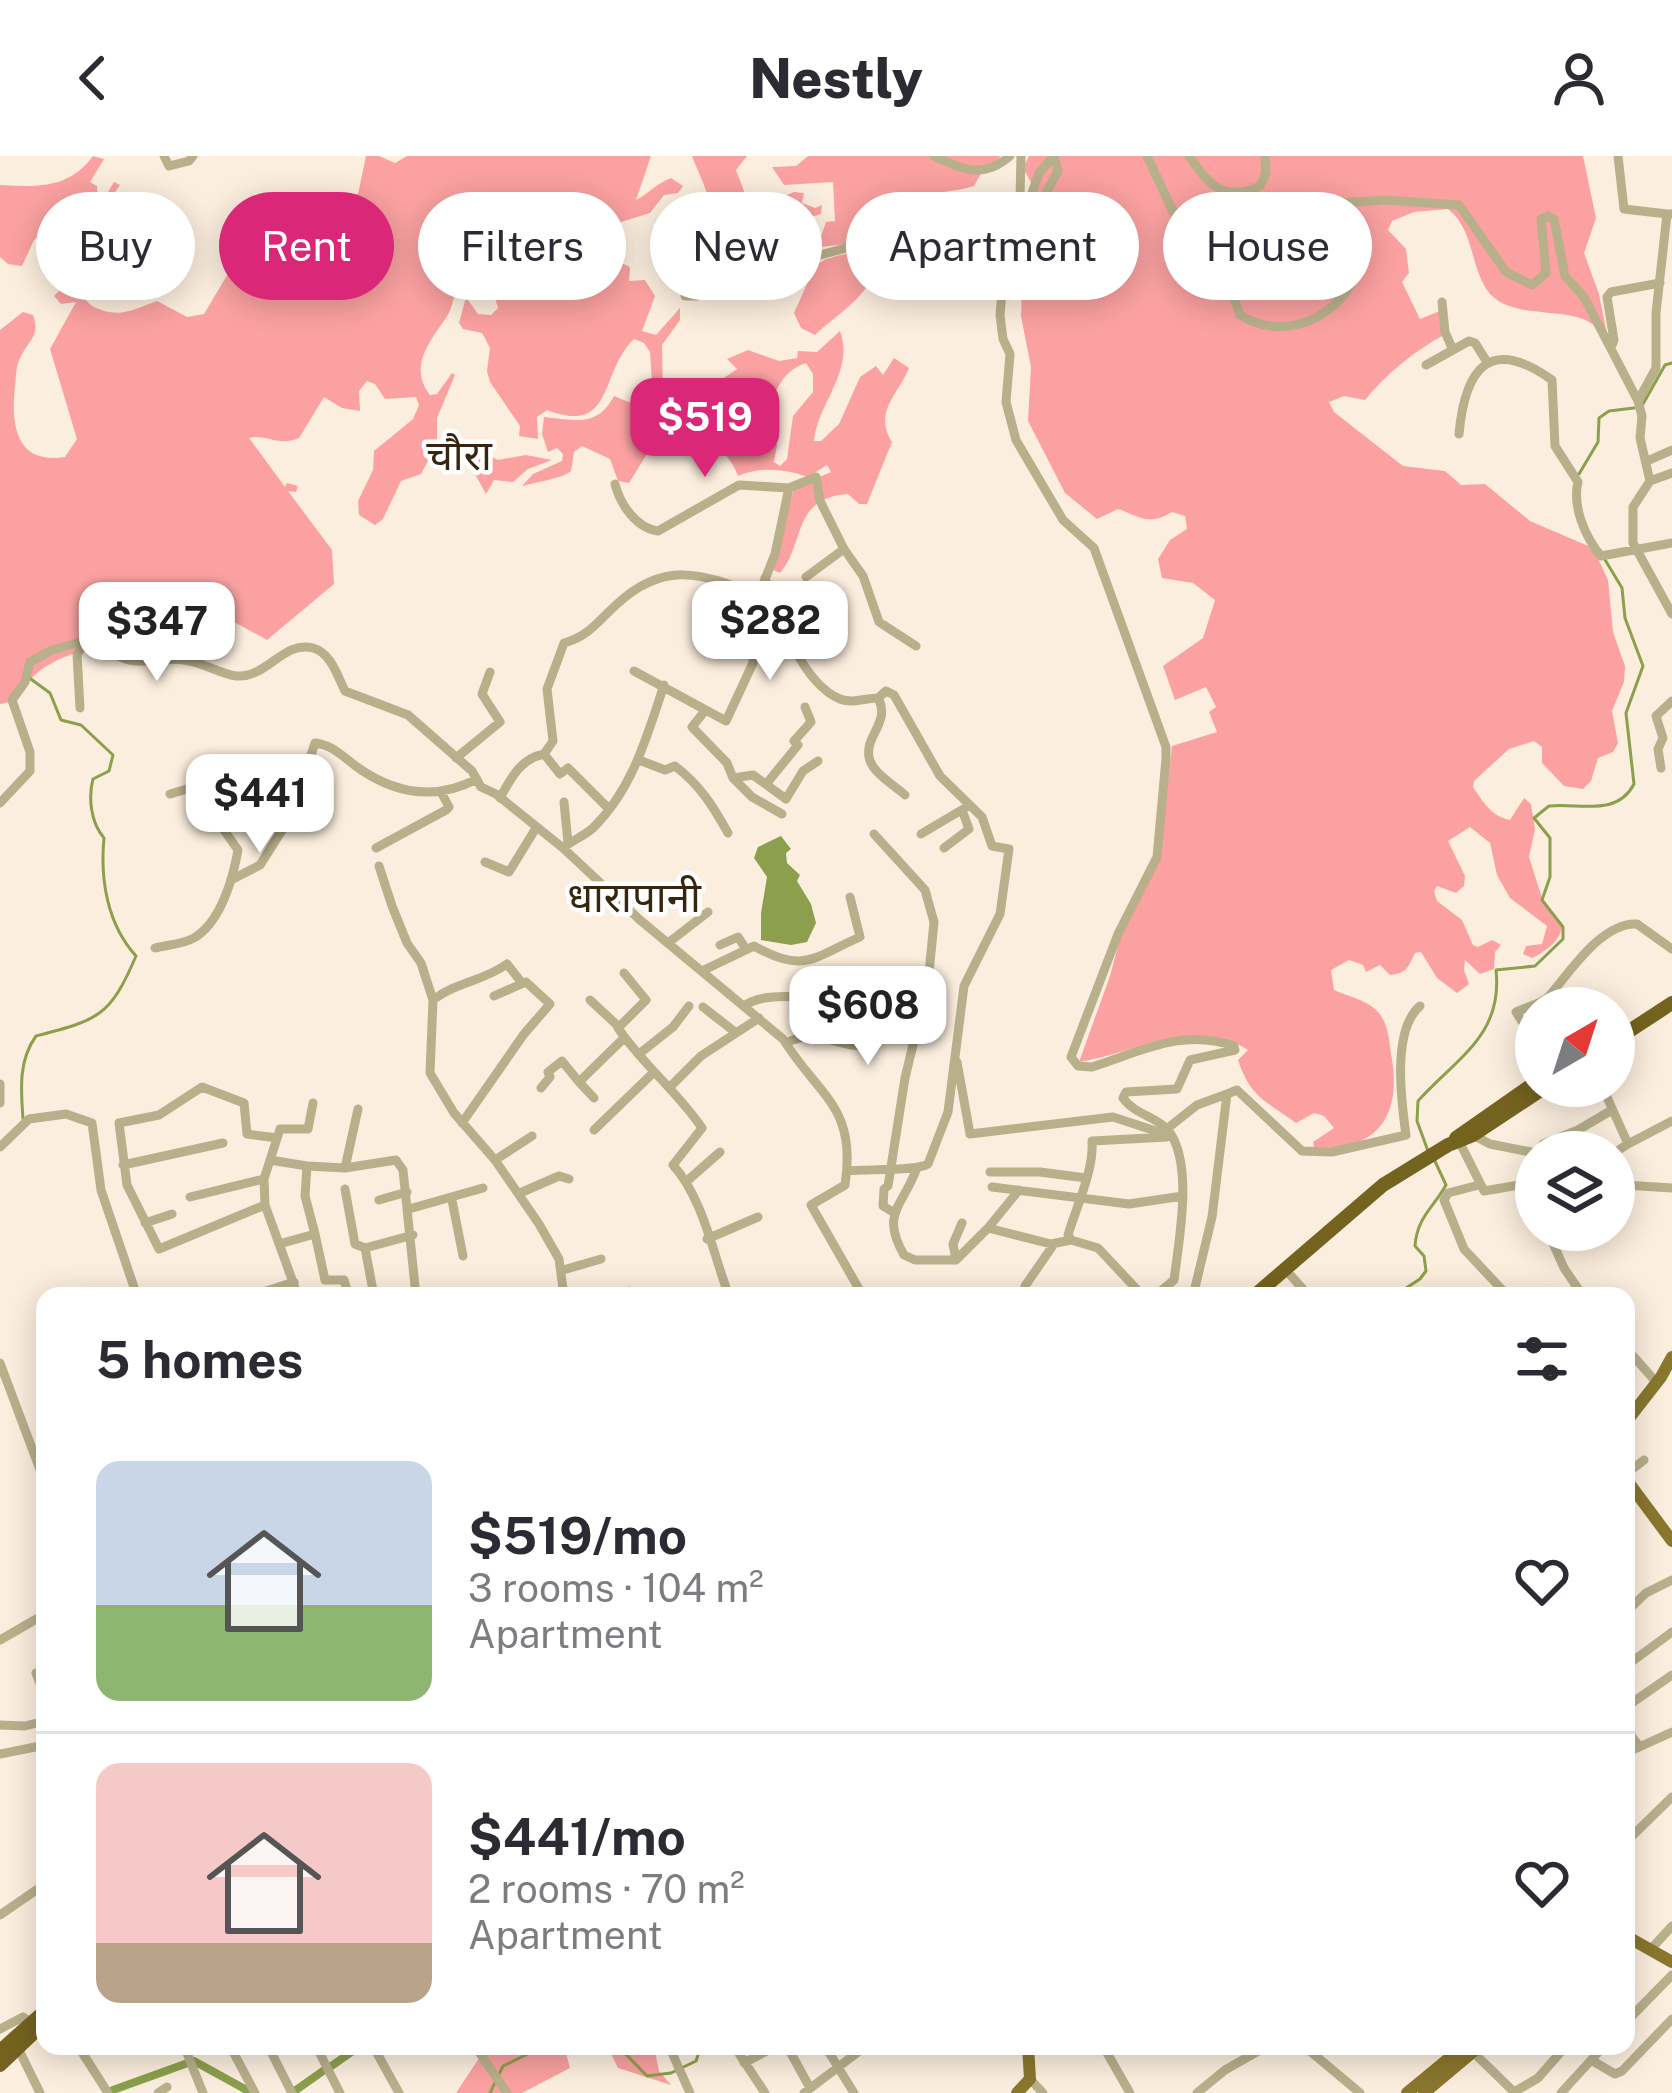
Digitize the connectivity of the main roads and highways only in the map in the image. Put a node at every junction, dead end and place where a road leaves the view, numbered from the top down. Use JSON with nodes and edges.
{"nodes":[{"id":1,"x":1672,"y":993,"type":"edge"},
{"id":2,"x":1672,"y":1003,"type":"edge"},
{"id":3,"x":1635,"y":1017,"type":"edge"},
{"id":4,"x":1635,"y":1027,"type":"edge"},
{"id":5,"x":1515,"y":1096,"type":"edge"},
{"id":6,"x":1515,"y":1106,"type":"edge"},
{"id":7,"x":1460,"y":1140,"type":"junction"},
{"id":8,"x":1288,"y":1272,"type":"junction"},
{"id":9,"x":1267,"y":1287,"type":"edge"},
{"id":10,"x":1274,"y":1287,"type":"edge"},
{"id":11,"x":1672,"y":1357,"type":"edge"},
{"id":12,"x":1663,"y":1377,"type":"edge"},
{"id":13,"x":1635,"y":1411,"type":"edge"},
{"id":14,"x":1635,"y":1490,"type":"edge"},
{"id":15,"x":1672,"y":1541,"type":"edge"},
{"id":16,"x":1635,"y":1941,"type":"edge"},
{"id":17,"x":1672,"y":1962,"type":"edge"},
{"id":18,"x":36,"y":2026,"type":"edge"},
{"id":19,"x":36,"y":2026,"type":"edge"},
{"id":20,"x":0,"y":2051,"type":"edge"},
{"id":21,"x":1029,"y":2055,"type":"edge"},
{"id":22,"x":1462,"y":2055,"type":"edge"},
{"id":23,"x":1465,"y":2055,"type":"edge"},
{"id":24,"x":0,"y":2065,"type":"edge"},
{"id":25,"x":1017,"y":2093,"type":"edge"},
{"id":26,"x":1407,"y":2093,"type":"edge"},
{"id":27,"x":1424,"y":2093,"type":"edge"}],
"edges":[{"from":1,"to":3,"type":"highway"},
{"from":2,"to":4,"type":"highway"},
{"from":5,"to":7,"type":"highway"},
{"from":6,"to":7,"type":"highway"},
{"from":7,"to":8,"type":"highway"},
{"from":8,"to":9,"type":"highway"},
{"from":8,"to":10,"type":"highway"},
{"from":11,"to":12,"type":"main road"},
{"from":12,"to":13,"type":"main road"},
{"from":14,"to":15,"type":"main road"},
{"from":16,"to":17,"type":"main road"},
{"from":18,"to":24,"type":"highway"},
{"from":19,"to":20,"type":"highway"},
{"from":21,"to":25,"type":"main road"},
{"from":22,"to":26,"type":"main road"},
{"from":23,"to":27,"type":"main road"}]}
